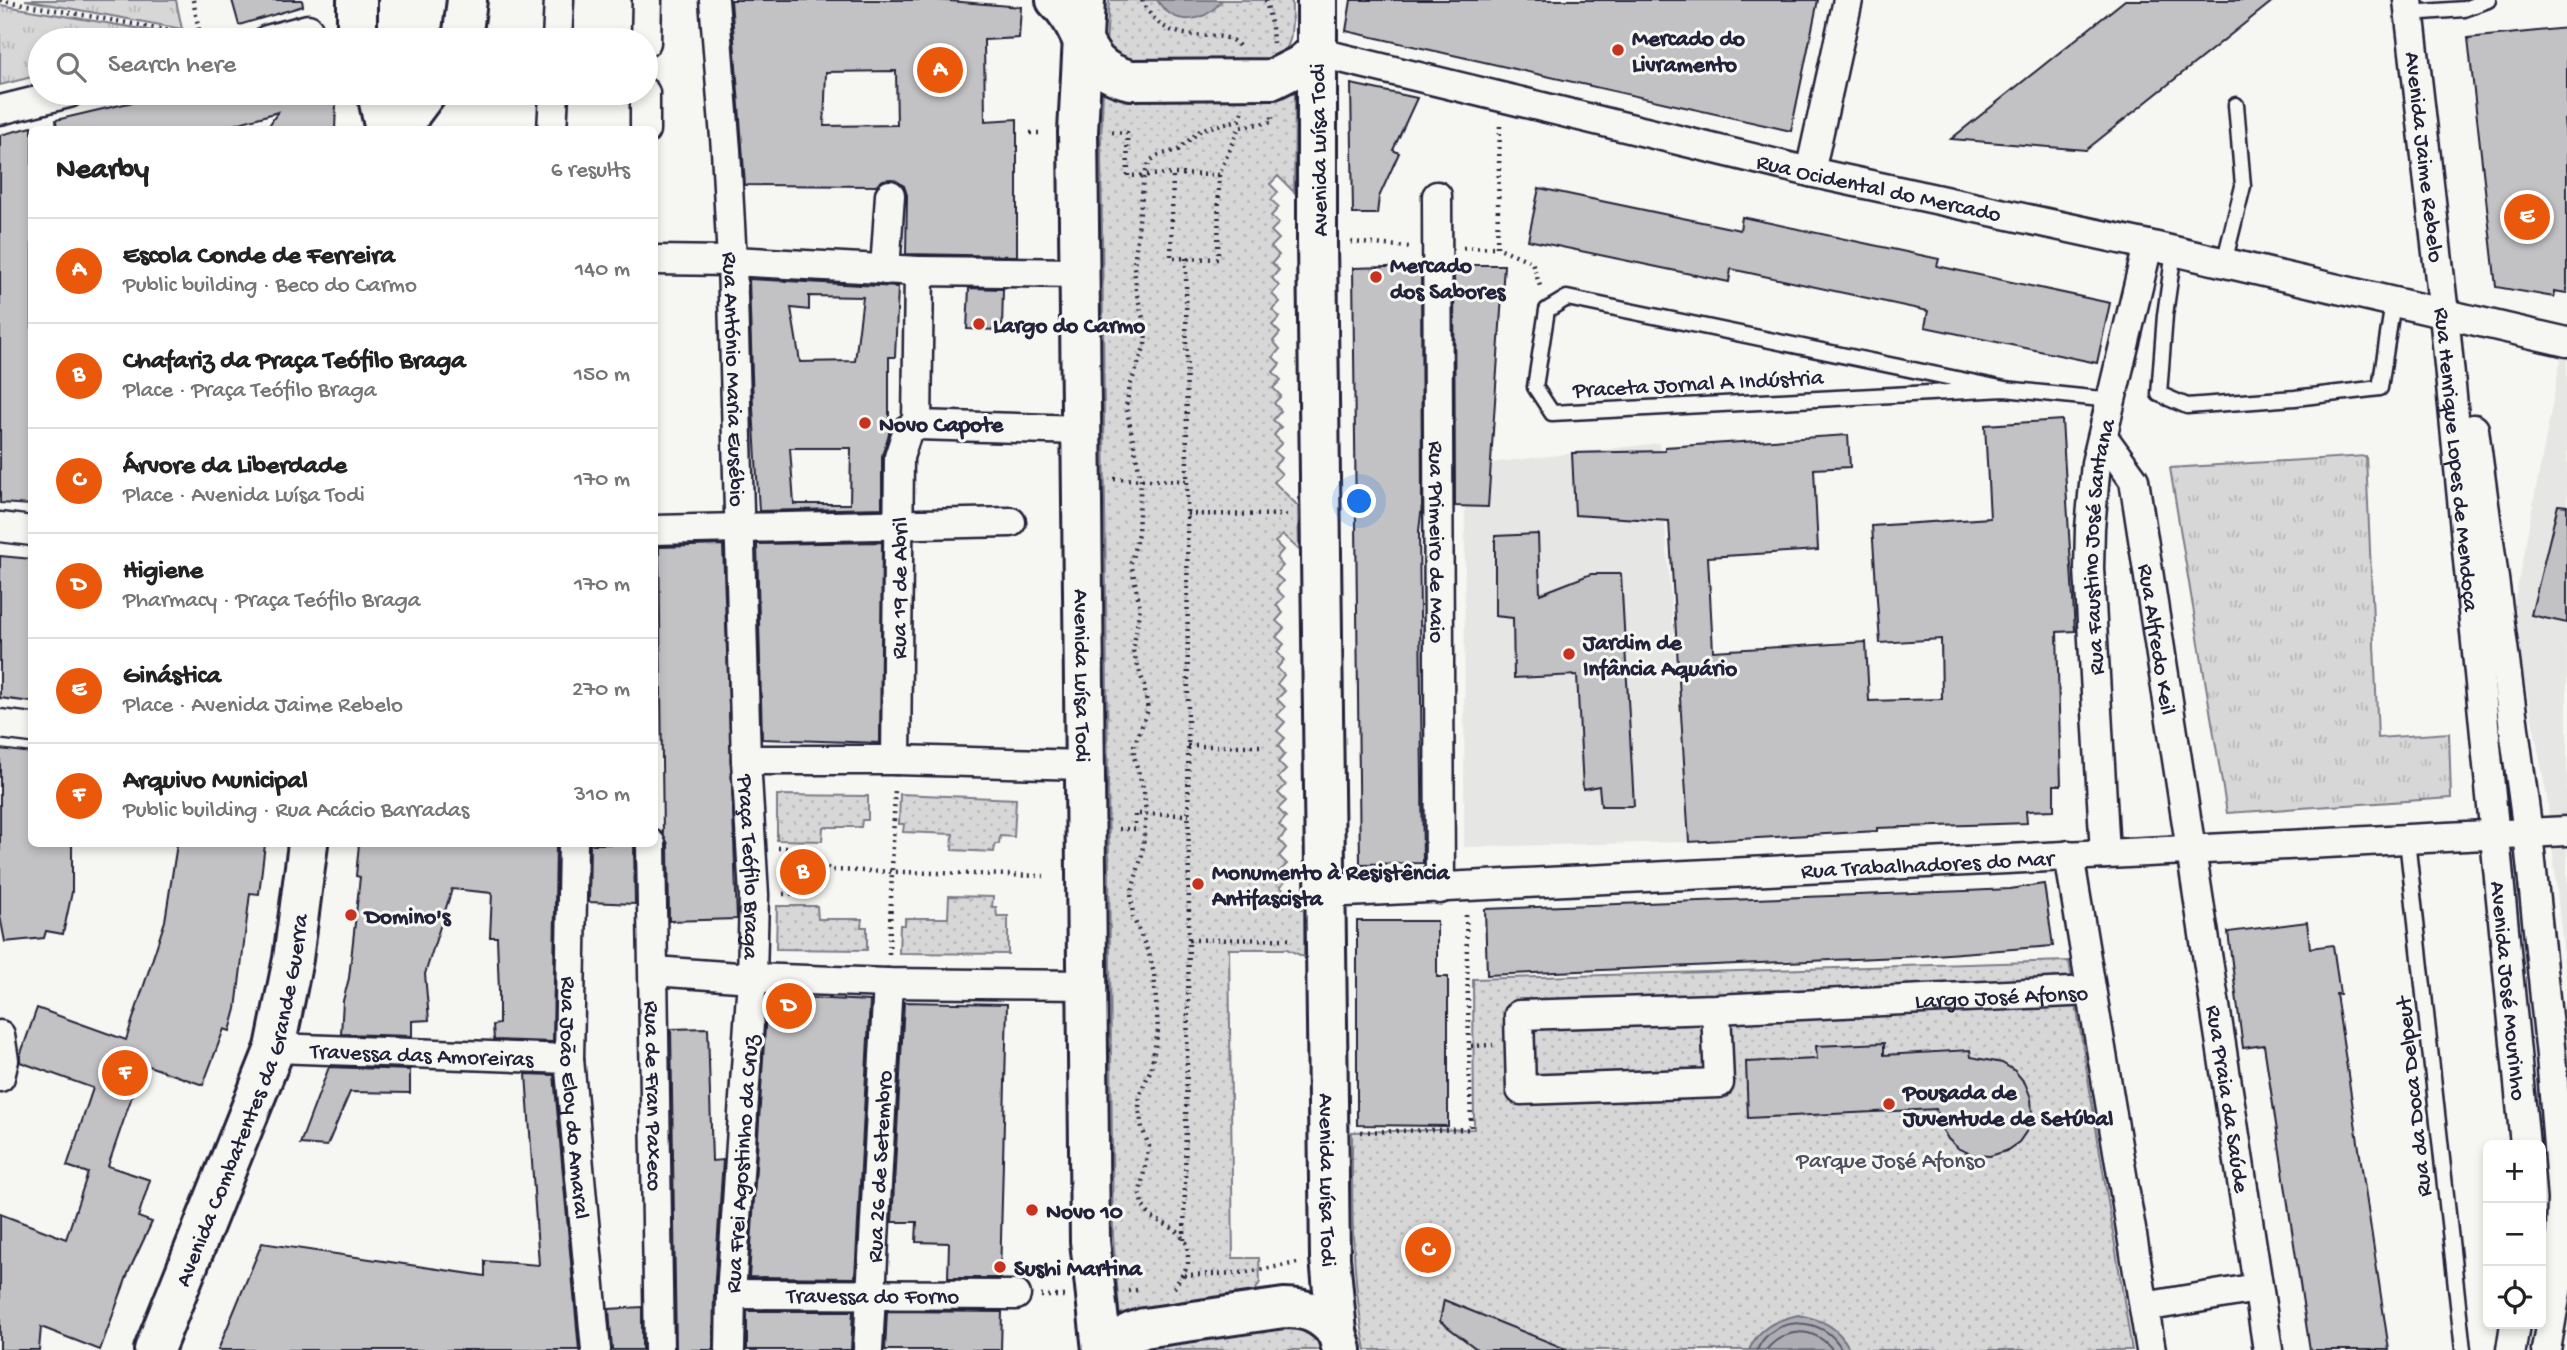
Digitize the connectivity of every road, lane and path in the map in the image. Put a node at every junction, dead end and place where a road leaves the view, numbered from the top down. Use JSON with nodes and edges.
{"nodes":[{"id":1,"x":0,"y":0,"type":"edge"},
{"id":2,"x":193,"y":0,"type":"edge"},
{"id":3,"x":357,"y":0,"type":"edge"},
{"id":4,"x":467,"y":0,"type":"edge"},
{"id":5,"x":559,"y":0,"type":"edge"},
{"id":6,"x":647,"y":0,"type":"edge"},
{"id":7,"x":714,"y":0,"type":"edge"},
{"id":8,"x":1056,"y":0,"type":"edge"},
{"id":9,"x":1085,"y":0,"type":"edge"},
{"id":10,"x":1142,"y":0,"type":"edge"},
{"id":11,"x":1317,"y":0,"type":"edge"},
{"id":12,"x":1848,"y":0,"type":"edge"},
{"id":13,"x":2488,"y":0,"type":"edge"},
{"id":14,"x":2409,"y":7,"type":"edge"},
{"id":15,"x":148,"y":28,"type":"edge"},
{"id":16,"x":199,"y":28,"type":"edge"},
{"id":17,"x":357,"y":28,"type":"edge"},
{"id":18,"x":464,"y":28,"type":"edge"},
{"id":19,"x":557,"y":28,"type":"edge"},
{"id":20,"x":646,"y":28,"type":"edge"},
{"id":21,"x":1082,"y":41,"type":"junction"},
{"id":22,"x":1316,"y":52,"type":"junction"},
{"id":23,"x":1256,"y":79,"type":"junction"},
{"id":24,"x":1501,"y":96,"type":"junction"},
{"id":25,"x":28,"y":103,"type":"edge"},
{"id":26,"x":2236,"y":104,"type":"dead end"},
{"id":27,"x":380,"y":105,"type":"edge"},
{"id":28,"x":417,"y":105,"type":"edge"},
{"id":29,"x":553,"y":105,"type":"edge"},
{"id":30,"x":645,"y":105,"type":"edge"},
{"id":31,"x":0,"y":110,"type":"edge"},
{"id":32,"x":384,"y":126,"type":"edge"},
{"id":33,"x":406,"y":126,"type":"edge"},
{"id":34,"x":552,"y":126,"type":"edge"},
{"id":35,"x":645,"y":126,"type":"edge"},
{"id":36,"x":1107,"y":132,"type":"dead end"},
{"id":37,"x":1030,"y":133,"type":"dead end"},
{"id":38,"x":1049,"y":133,"type":"dead end"},
{"id":39,"x":1811,"y":172,"type":"junction"},
{"id":40,"x":1173,"y":174,"type":"junction"},
{"id":41,"x":1144,"y":176,"type":"junction"},
{"id":42,"x":890,"y":195,"type":"dead end"},
{"id":43,"x":1437,"y":196,"type":"dead end"},
{"id":44,"x":2161,"y":248,"type":"junction"},
{"id":45,"x":1186,"y":258,"type":"junction"},
{"id":46,"x":658,"y":260,"type":"edge"},
{"id":47,"x":732,"y":261,"type":"junction"},
{"id":48,"x":2224,"y":263,"type":"junction"},
{"id":49,"x":885,"y":270,"type":"junction"},
{"id":50,"x":919,"y":271,"type":"junction"},
{"id":51,"x":1080,"y":273,"type":"junction"},
{"id":52,"x":2393,"y":302,"type":"junction"},
{"id":53,"x":1547,"y":310,"type":"junction"},
{"id":54,"x":2444,"y":314,"type":"junction"},
{"id":55,"x":2567,"y":342,"type":"edge"},
{"id":56,"x":2005,"y":390,"type":"junction"},
{"id":57,"x":2111,"y":400,"type":"junction"},
{"id":58,"x":917,"y":425,"type":"junction"},
{"id":59,"x":1081,"y":430,"type":"junction"},
{"id":60,"x":2103,"y":437,"type":"junction"},
{"id":61,"x":1110,"y":479,"type":"dead end"},
{"id":62,"x":1141,"y":479,"type":"junction"},
{"id":63,"x":1187,"y":481,"type":"junction"},
{"id":64,"x":1187,"y":514,"type":"junction"},
{"id":65,"x":1294,"y":515,"type":"dead end"},
{"id":66,"x":1011,"y":522,"type":"dead end"},
{"id":67,"x":898,"y":525,"type":"junction"},
{"id":68,"x":0,"y":527,"type":"edge"},
{"id":69,"x":739,"y":527,"type":"junction"},
{"id":70,"x":28,"y":530,"type":"edge"},
{"id":71,"x":658,"y":530,"type":"edge"},
{"id":72,"x":0,"y":724,"type":"edge"},
{"id":73,"x":28,"y":728,"type":"edge"},
{"id":74,"x":1188,"y":746,"type":"junction"},
{"id":75,"x":1265,"y":746,"type":"dead end"},
{"id":76,"x":746,"y":760,"type":"junction"},
{"id":77,"x":896,"y":760,"type":"junction"},
{"id":78,"x":1085,"y":765,"type":"junction"},
{"id":79,"x":1146,"y":814,"type":"junction"},
{"id":80,"x":1189,"y":815,"type":"junction"},
{"id":81,"x":1108,"y":828,"type":"dead end"},
{"id":82,"x":2567,"y":831,"type":"edge"},
{"id":83,"x":2528,"y":833,"type":"junction"},
{"id":84,"x":2496,"y":835,"type":"junction"},
{"id":85,"x":2407,"y":840,"type":"junction"},
{"id":86,"x":308,"y":847,"type":"edge"},
{"id":87,"x":573,"y":847,"type":"edge"},
{"id":88,"x":651,"y":847,"type":"edge"},
{"id":89,"x":753,"y":847,"type":"junction"},
{"id":90,"x":2190,"y":849,"type":"junction"},
{"id":91,"x":2105,"y":854,"type":"junction"},
{"id":92,"x":2069,"y":855,"type":"junction"},
{"id":93,"x":830,"y":870,"type":"junction"},
{"id":94,"x":892,"y":872,"type":"junction"},
{"id":95,"x":1044,"y":876,"type":"dead end"},
{"id":96,"x":1440,"y":889,"type":"junction"},
{"id":97,"x":1326,"y":893,"type":"junction"},
{"id":98,"x":754,"y":895,"type":"junction"},
{"id":99,"x":1301,"y":939,"type":"dead end"},
{"id":100,"x":1189,"y":940,"type":"junction"},
{"id":101,"x":654,"y":971,"type":"junction"},
{"id":102,"x":752,"y":978,"type":"junction"},
{"id":103,"x":888,"y":983,"type":"junction"},
{"id":104,"x":1088,"y":985,"type":"junction"},
{"id":105,"x":2091,"y":991,"type":"junction"},
{"id":106,"x":1716,"y":1009,"type":"junction"},
{"id":107,"x":0,"y":1035,"type":"edge"},
{"id":108,"x":1469,"y":1046,"type":"dead end"},
{"id":109,"x":275,"y":1048,"type":"junction"},
{"id":110,"x":569,"y":1059,"type":"junction"},
{"id":111,"x":0,"y":1077,"type":"edge"},
{"id":112,"x":1329,"y":1132,"type":"junction"},
{"id":113,"x":2525,"y":1140,"type":"edge"},
{"id":114,"x":1184,"y":1241,"type":"junction"},
{"id":115,"x":1308,"y":1261,"type":"dead end"},
{"id":116,"x":1184,"y":1275,"type":"junction"},
{"id":117,"x":2257,"y":1288,"type":"junction"},
{"id":118,"x":871,"y":1293,"type":"junction"},
{"id":119,"x":1171,"y":1293,"type":"dead end"},
{"id":120,"x":731,"y":1294,"type":"junction"},
{"id":121,"x":1016,"y":1295,"type":"dead end"},
{"id":122,"x":2144,"y":1307,"type":"junction"},
{"id":123,"x":2514,"y":1329,"type":"edge"},
{"id":124,"x":1340,"y":1341,"type":"edge"},
{"id":125,"x":154,"y":1350,"type":"edge"},
{"id":126,"x":596,"y":1350,"type":"edge"},
{"id":127,"x":659,"y":1350,"type":"edge"},
{"id":128,"x":730,"y":1350,"type":"edge"},
{"id":129,"x":868,"y":1350,"type":"edge"},
{"id":130,"x":1102,"y":1350,"type":"edge"},
{"id":131,"x":1114,"y":1350,"type":"edge"},
{"id":132,"x":2151,"y":1350,"type":"edge"},
{"id":133,"x":2268,"y":1350,"type":"edge"},
{"id":134,"x":2463,"y":1350,"type":"edge"},
{"id":135,"x":2511,"y":1350,"type":"edge"},
{"id":136,"x":2546,"y":1350,"type":"edge"}],
"edges":[{"from":1,"to":15,"type":"path"},
{"from":2,"to":16,"type":"path"},
{"from":3,"to":17,"type":"main road"},
{"from":4,"to":18,"type":"main road"},
{"from":5,"to":19,"type":"street"},
{"from":6,"to":20,"type":"street"},
{"from":7,"to":47,"type":"street","name":"Rua António Maria Eusébio"},
{"from":8,"to":21,"type":"main road"},
{"from":9,"to":21,"type":"main road","name":"Avenida Luísa Todi"},
{"from":10,"to":23,"type":"path"},
{"from":11,"to":22,"type":"main road","name":"Avenida Luísa Todi"},
{"from":12,"to":39,"type":"street"},
{"from":13,"to":14,"type":"lane"},
{"from":14,"to":54,"type":"street","name":"Avenida Jaime Rebelo"},
{"from":21,"to":23,"type":"main road"},
{"from":21,"to":51,"type":"main road","name":"Avenida Luísa Todi"},
{"from":22,"to":23,"type":"main road"},
{"from":22,"to":24,"type":"street","name":"Rua Ocidental do Mercado"},
{"from":22,"to":97,"type":"main road","name":"Avenida Luísa Todi"},
{"from":23,"to":41,"type":"path"},
{"from":24,"to":39,"type":"street","name":"Rua Ocidental do Mercado"},
{"from":24,"to":53,"type":"path"},
{"from":25,"to":31,"type":"street"},
{"from":26,"to":48,"type":"lane"},
{"from":27,"to":32,"type":"main road"},
{"from":28,"to":33,"type":"main road"},
{"from":29,"to":34,"type":"street"},
{"from":30,"to":35,"type":"street"},
{"from":36,"to":41,"type":"path"},
{"from":37,"to":38,"type":"path"},
{"from":39,"to":44,"type":"street","name":"Rua Ocidental do Mercado"},
{"from":40,"to":41,"type":"path"},
{"from":40,"to":45,"type":"path"},
{"from":40,"to":45,"type":"path"},
{"from":41,"to":62,"type":"path"},
{"from":42,"to":49,"type":"street"},
{"from":43,"to":96,"type":"street","name":"Rua Primeiro de Maio"},
{"from":44,"to":48,"type":"street","name":"Rua Ocidental do Mercado"},
{"from":44,"to":52,"type":"lane"},
{"from":44,"to":57,"type":"street","name":"Rua Faustino José Santana"},
{"from":45,"to":63,"type":"path"},
{"from":46,"to":47,"type":"street"},
{"from":47,"to":49,"type":"street"},
{"from":47,"to":69,"type":"street","name":"Rua António Maria Eusébio"},
{"from":48,"to":52,"type":"street","name":"Rua Ocidental do Mercado"},
{"from":49,"to":50,"type":"street"},
{"from":50,"to":51,"type":"street"},
{"from":50,"to":58,"type":"street"},
{"from":51,"to":59,"type":"main road","name":"Avenida Luísa Todi"},
{"from":52,"to":54,"type":"street","name":"Rua Ocidental do Mercado"},
{"from":53,"to":56,"type":"lane","name":"Praceta Jornal A Indústria"},
{"from":53,"to":56,"type":"lane","name":"Praceta Jornal A Indústria"},
{"from":54,"to":55,"type":"street","name":"Rua Ocidental do Mercado"},
{"from":54,"to":83,"type":"street","name":"Rua Henrique Lopes de Mendoça"},
{"from":54,"to":84,"type":"street","name":"Rua Henrique Lopes de Mendoça"},
{"from":56,"to":57,"type":"lane","name":"Praceta Jornal A Indústria"},
{"from":57,"to":60,"type":"street","name":"Rua Faustino José Santana"},
{"from":58,"to":59,"type":"street"},
{"from":58,"to":67,"type":"street","name":"Rua 19 de Abril"},
{"from":59,"to":78,"type":"main road","name":"Avenida Luísa Todi"},
{"from":60,"to":90,"type":"street","name":"Rua Alfredo Keil"},
{"from":60,"to":91,"type":"street","name":"Rua Faustino José Santana"},
{"from":61,"to":62,"type":"path"},
{"from":62,"to":63,"type":"path"},
{"from":62,"to":79,"type":"path"},
{"from":63,"to":64,"type":"path"},
{"from":64,"to":65,"type":"path"},
{"from":64,"to":74,"type":"path"},
{"from":66,"to":67,"type":"street"},
{"from":67,"to":69,"type":"street"},
{"from":67,"to":77,"type":"street","name":"Rua 19 de Abril"},
{"from":68,"to":70,"type":"street"},
{"from":69,"to":71,"type":"street"},
{"from":69,"to":76,"type":"street","name":"Rua António Maria Eusébio"},
{"from":72,"to":73,"type":"street"},
{"from":74,"to":75,"type":"path"},
{"from":74,"to":80,"type":"path"},
{"from":76,"to":77,"type":"street","name":"Praça Teófilo Braga"},
{"from":76,"to":89,"type":"street","name":"Praça Teófilo Braga"},
{"from":77,"to":78,"type":"street","name":"Praça Teófilo Braga"},
{"from":77,"to":94,"type":"path"},
{"from":78,"to":104,"type":"main road","name":"Avenida Luísa Todi"},
{"from":79,"to":80,"type":"path"},
{"from":79,"to":81,"type":"path"},
{"from":79,"to":114,"type":"path"},
{"from":80,"to":100,"type":"path"},
{"from":82,"to":83,"type":"street","name":"Rua Trabalhadores do Mar"},
{"from":83,"to":84,"type":"street","name":"Rua Trabalhadores do Mar"},
{"from":83,"to":136,"type":"street","name":"Avenida José Mourinho"},
{"from":84,"to":85,"type":"street","name":"Rua Trabalhadores do Mar"},
{"from":84,"to":113,"type":"street","name":"Avenida José Mourinho"},
{"from":85,"to":90,"type":"street","name":"Rua Trabalhadores do Mar"},
{"from":85,"to":134,"type":"lane","name":"Rua da Doca Delpeut"},
{"from":86,"to":109,"type":"main road","name":"Avenida Combatentes da Grande Guerra"},
{"from":87,"to":110,"type":"street","name":"Rua João Eloy do Amaral"},
{"from":88,"to":101,"type":"street","name":"Rua de Fran Paxeco"},
{"from":89,"to":93,"type":"path"},
{"from":89,"to":98,"type":"street","name":"Praça Teófilo Braga"},
{"from":90,"to":91,"type":"street","name":"Rua Trabalhadores do Mar"},
{"from":90,"to":117,"type":"street","name":"Rua Praia da Saúde"},
{"from":91,"to":92,"type":"street","name":"Rua Trabalhadores do Mar"},
{"from":92,"to":96,"type":"street","name":"Rua Trabalhadores do Mar"},
{"from":92,"to":105,"type":"street"},
{"from":93,"to":94,"type":"path"},
{"from":93,"to":98,"type":"path"},
{"from":94,"to":95,"type":"path"},
{"from":94,"to":103,"type":"path"},
{"from":96,"to":97,"type":"street","name":"Rua Trabalhadores do Mar"},
{"from":97,"to":112,"type":"main road","name":"Avenida Luísa Todi"},
{"from":98,"to":102,"type":"street","name":"Praça Teófilo Braga"},
{"from":99,"to":100,"type":"path"},
{"from":100,"to":114,"type":"path"},
{"from":101,"to":102,"type":"street"},
{"from":101,"to":127,"type":"street","name":"Rua de Fran Paxeco"},
{"from":102,"to":103,"type":"street","name":"Praça Teófilo Braga"},
{"from":102,"to":120,"type":"street","name":"Rua Frei Agostinho da Cruz"},
{"from":103,"to":104,"type":"street","name":"Praça Teófilo Braga"},
{"from":103,"to":118,"type":"street","name":"Rua 26 de Setembro"},
{"from":104,"to":130,"type":"main road","name":"Avenida Luísa Todi"},
{"from":105,"to":106,"type":"street","name":"Largo José Afonso"},
{"from":105,"to":122,"type":"street","name":"Largo José Afonso"},
{"from":106,"to":106,"type":"street","name":"Largo José Afonso"},
{"from":107,"to":111,"type":"street"},
{"from":108,"to":112,"type":"path"},
{"from":109,"to":110,"type":"street","name":"Travessa das Amoreiras"},
{"from":109,"to":125,"type":"main road","name":"Avenida Combatentes da Grande Guerra"},
{"from":110,"to":126,"type":"street","name":"Rua João Eloy do Amaral"},
{"from":112,"to":124,"type":"main road","name":"Avenida Luísa Todi"},
{"from":114,"to":116,"type":"path"},
{"from":115,"to":116,"type":"path"},
{"from":116,"to":119,"type":"path"},
{"from":117,"to":122,"type":"street"},
{"from":117,"to":133,"type":"street","name":"Rua Praia da Saúde"},
{"from":118,"to":120,"type":"street","name":"Travessa do Forno"},
{"from":118,"to":121,"type":"street","name":"Travessa do Forno"},
{"from":118,"to":129,"type":"street","name":"Rua 26 de Setembro"},
{"from":120,"to":128,"type":"street","name":"Rua Frei Agostinho da Cruz"},
{"from":122,"to":132,"type":"street","name":"Largo José Afonso"},
{"from":123,"to":135,"type":"street"},
{"from":124,"to":131,"type":"main road"}]}
